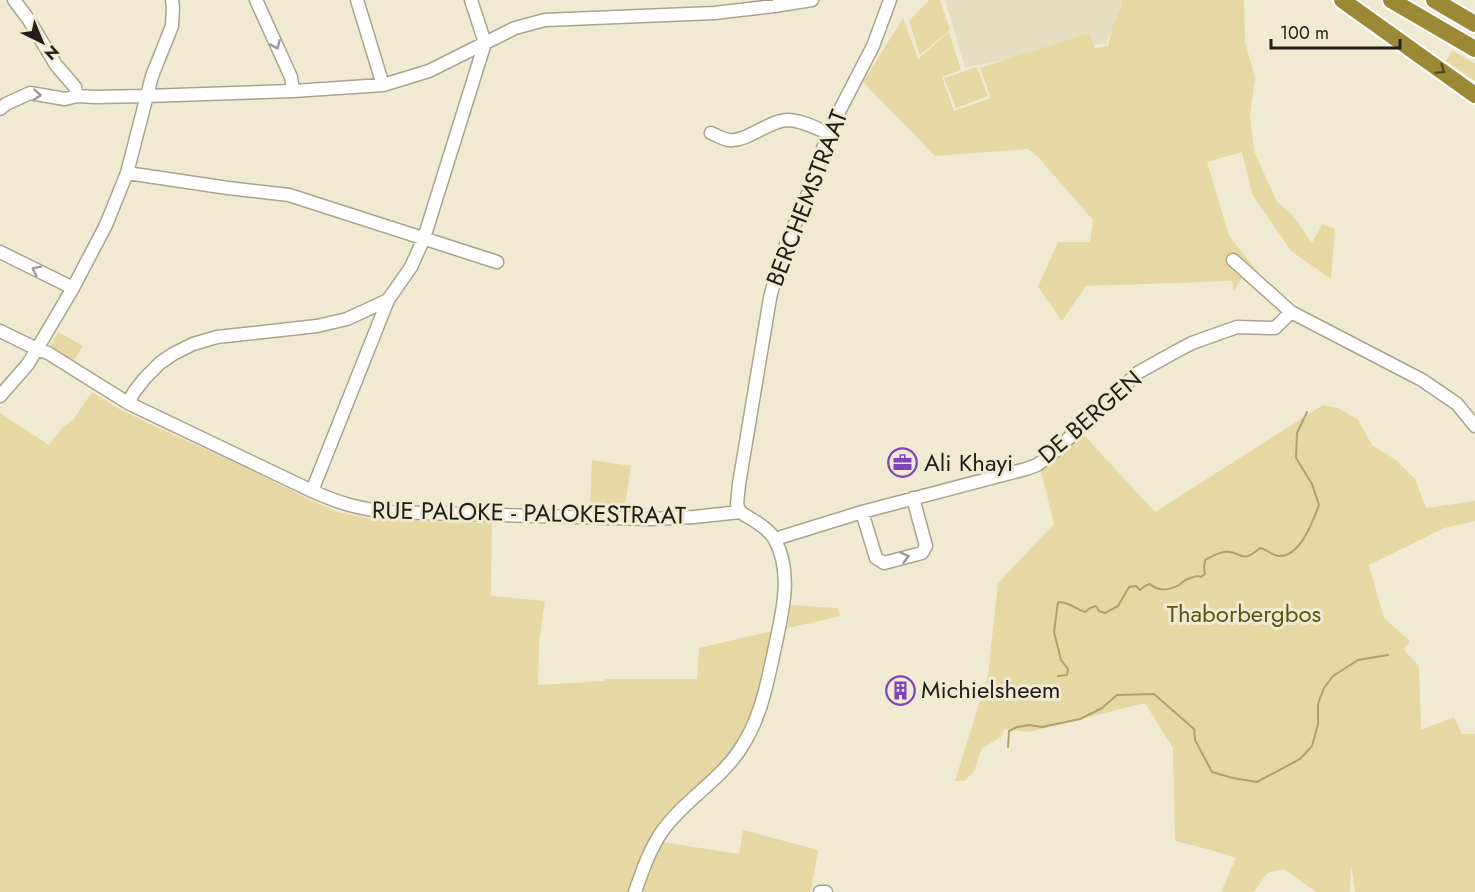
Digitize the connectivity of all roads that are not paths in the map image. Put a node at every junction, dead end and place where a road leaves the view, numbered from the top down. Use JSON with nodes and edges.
{"nodes":[{"id":1,"x":14,"y":0,"type":"edge"},
{"id":2,"x":172,"y":0,"type":"edge"},
{"id":3,"x":256,"y":0,"type":"edge"},
{"id":4,"x":357,"y":0,"type":"edge"},
{"id":5,"x":471,"y":0,"type":"edge"},
{"id":6,"x":812,"y":0,"type":"edge"},
{"id":7,"x":890,"y":0,"type":"edge"},
{"id":8,"x":1342,"y":0,"type":"edge"},
{"id":9,"x":1391,"y":0,"type":"edge"},
{"id":10,"x":1434,"y":0,"type":"edge"},
{"id":11,"x":1475,"y":24,"type":"edge"},
{"id":12,"x":485,"y":43,"type":"junction"},
{"id":13,"x":1475,"y":49,"type":"edge"},
{"id":14,"x":383,"y":85,"type":"junction"},
{"id":15,"x":292,"y":91,"type":"junction"},
{"id":16,"x":1475,"y":95,"type":"edge"},
{"id":17,"x":77,"y":96,"type":"junction"},
{"id":18,"x":147,"y":96,"type":"junction"},
{"id":19,"x":0,"y":109,"type":"edge"},
{"id":20,"x":711,"y":133,"type":"dead end"},
{"id":21,"x":828,"y":133,"type":"junction"},
{"id":22,"x":127,"y":173,"type":"junction"},
{"id":23,"x":424,"y":238,"type":"junction"},
{"id":24,"x":0,"y":252,"type":"edge"},
{"id":25,"x":1233,"y":260,"type":"dead end"},
{"id":26,"x":497,"y":262,"type":"dead end"},
{"id":27,"x":73,"y":288,"type":"junction"},
{"id":28,"x":388,"y":300,"type":"junction"},
{"id":29,"x":1291,"y":312,"type":"junction"},
{"id":30,"x":0,"y":331,"type":"edge"},
{"id":31,"x":38,"y":350,"type":"junction"},
{"id":32,"x":0,"y":396,"type":"edge"},
{"id":33,"x":128,"y":403,"type":"junction"},
{"id":34,"x":1475,"y":426,"type":"edge"},
{"id":35,"x":312,"y":491,"type":"junction"},
{"id":36,"x":913,"y":498,"type":"junction"},
{"id":37,"x":740,"y":512,"type":"junction"},
{"id":38,"x":862,"y":512,"type":"junction"},
{"id":39,"x":775,"y":539,"type":"junction"},
{"id":40,"x":635,"y":892,"type":"edge"},
{"id":41,"x":820,"y":892,"type":"edge"},
{"id":42,"x":826,"y":892,"type":"edge"}],
"edges":[{"from":1,"to":17,"type":"street"},
{"from":2,"to":18,"type":"street"},
{"from":3,"to":15,"type":"street","one_way":true},
{"from":4,"to":14,"type":"street"},
{"from":5,"to":12,"type":"street"},
{"from":6,"to":12,"type":"street"},
{"from":7,"to":21,"type":"street","name":"BERCHEMSTRAAT"},
{"from":8,"to":16,"type":"highway","one_way":true},
{"from":9,"to":13,"type":"highway"},
{"from":10,"to":11,"type":"highway"},
{"from":12,"to":14,"type":"street"},
{"from":12,"to":23,"type":"street"},
{"from":14,"to":15,"type":"street"},
{"from":15,"to":18,"type":"street"},
{"from":17,"to":18,"type":"street"},
{"from":19,"to":17,"type":"street","one_way":true},
{"from":18,"to":22,"type":"street"},
{"from":20,"to":21,"type":"street"},
{"from":21,"to":37,"type":"street","name":"BERCHEMSTRAAT"},
{"from":22,"to":23,"type":"street"},
{"from":22,"to":27,"type":"street"},
{"from":23,"to":26,"type":"street"},
{"from":23,"to":28,"type":"street"},
{"from":27,"to":24,"type":"street","one_way":true},
{"from":25,"to":29,"type":"street"},
{"from":27,"to":31,"type":"street"},
{"from":28,"to":33,"type":"street"},
{"from":28,"to":35,"type":"street"},
{"from":29,"to":34,"type":"street"},
{"from":29,"to":36,"type":"street","name":"DE BERGEN"},
{"from":30,"to":31,"type":"street","name":"RUE PALOKE - PALOKESTRAAT"},
{"from":31,"to":32,"type":"street"},
{"from":31,"to":33,"type":"street","name":"RUE PALOKE - PALOKESTRAAT"},
{"from":33,"to":35,"type":"street","name":"RUE PALOKE - PALOKESTRAAT"},
{"from":35,"to":37,"type":"street","name":"RUE PALOKE - PALOKESTRAAT"},
{"from":36,"to":38,"type":"street","name":"DE BERGEN"},
{"from":38,"to":36,"type":"street","one_way":true},
{"from":37,"to":39,"type":"street"},
{"from":38,"to":39,"type":"street","name":"DE BERGEN"},
{"from":39,"to":40,"type":"street"},
{"from":41,"to":42,"type":"street"}]}
